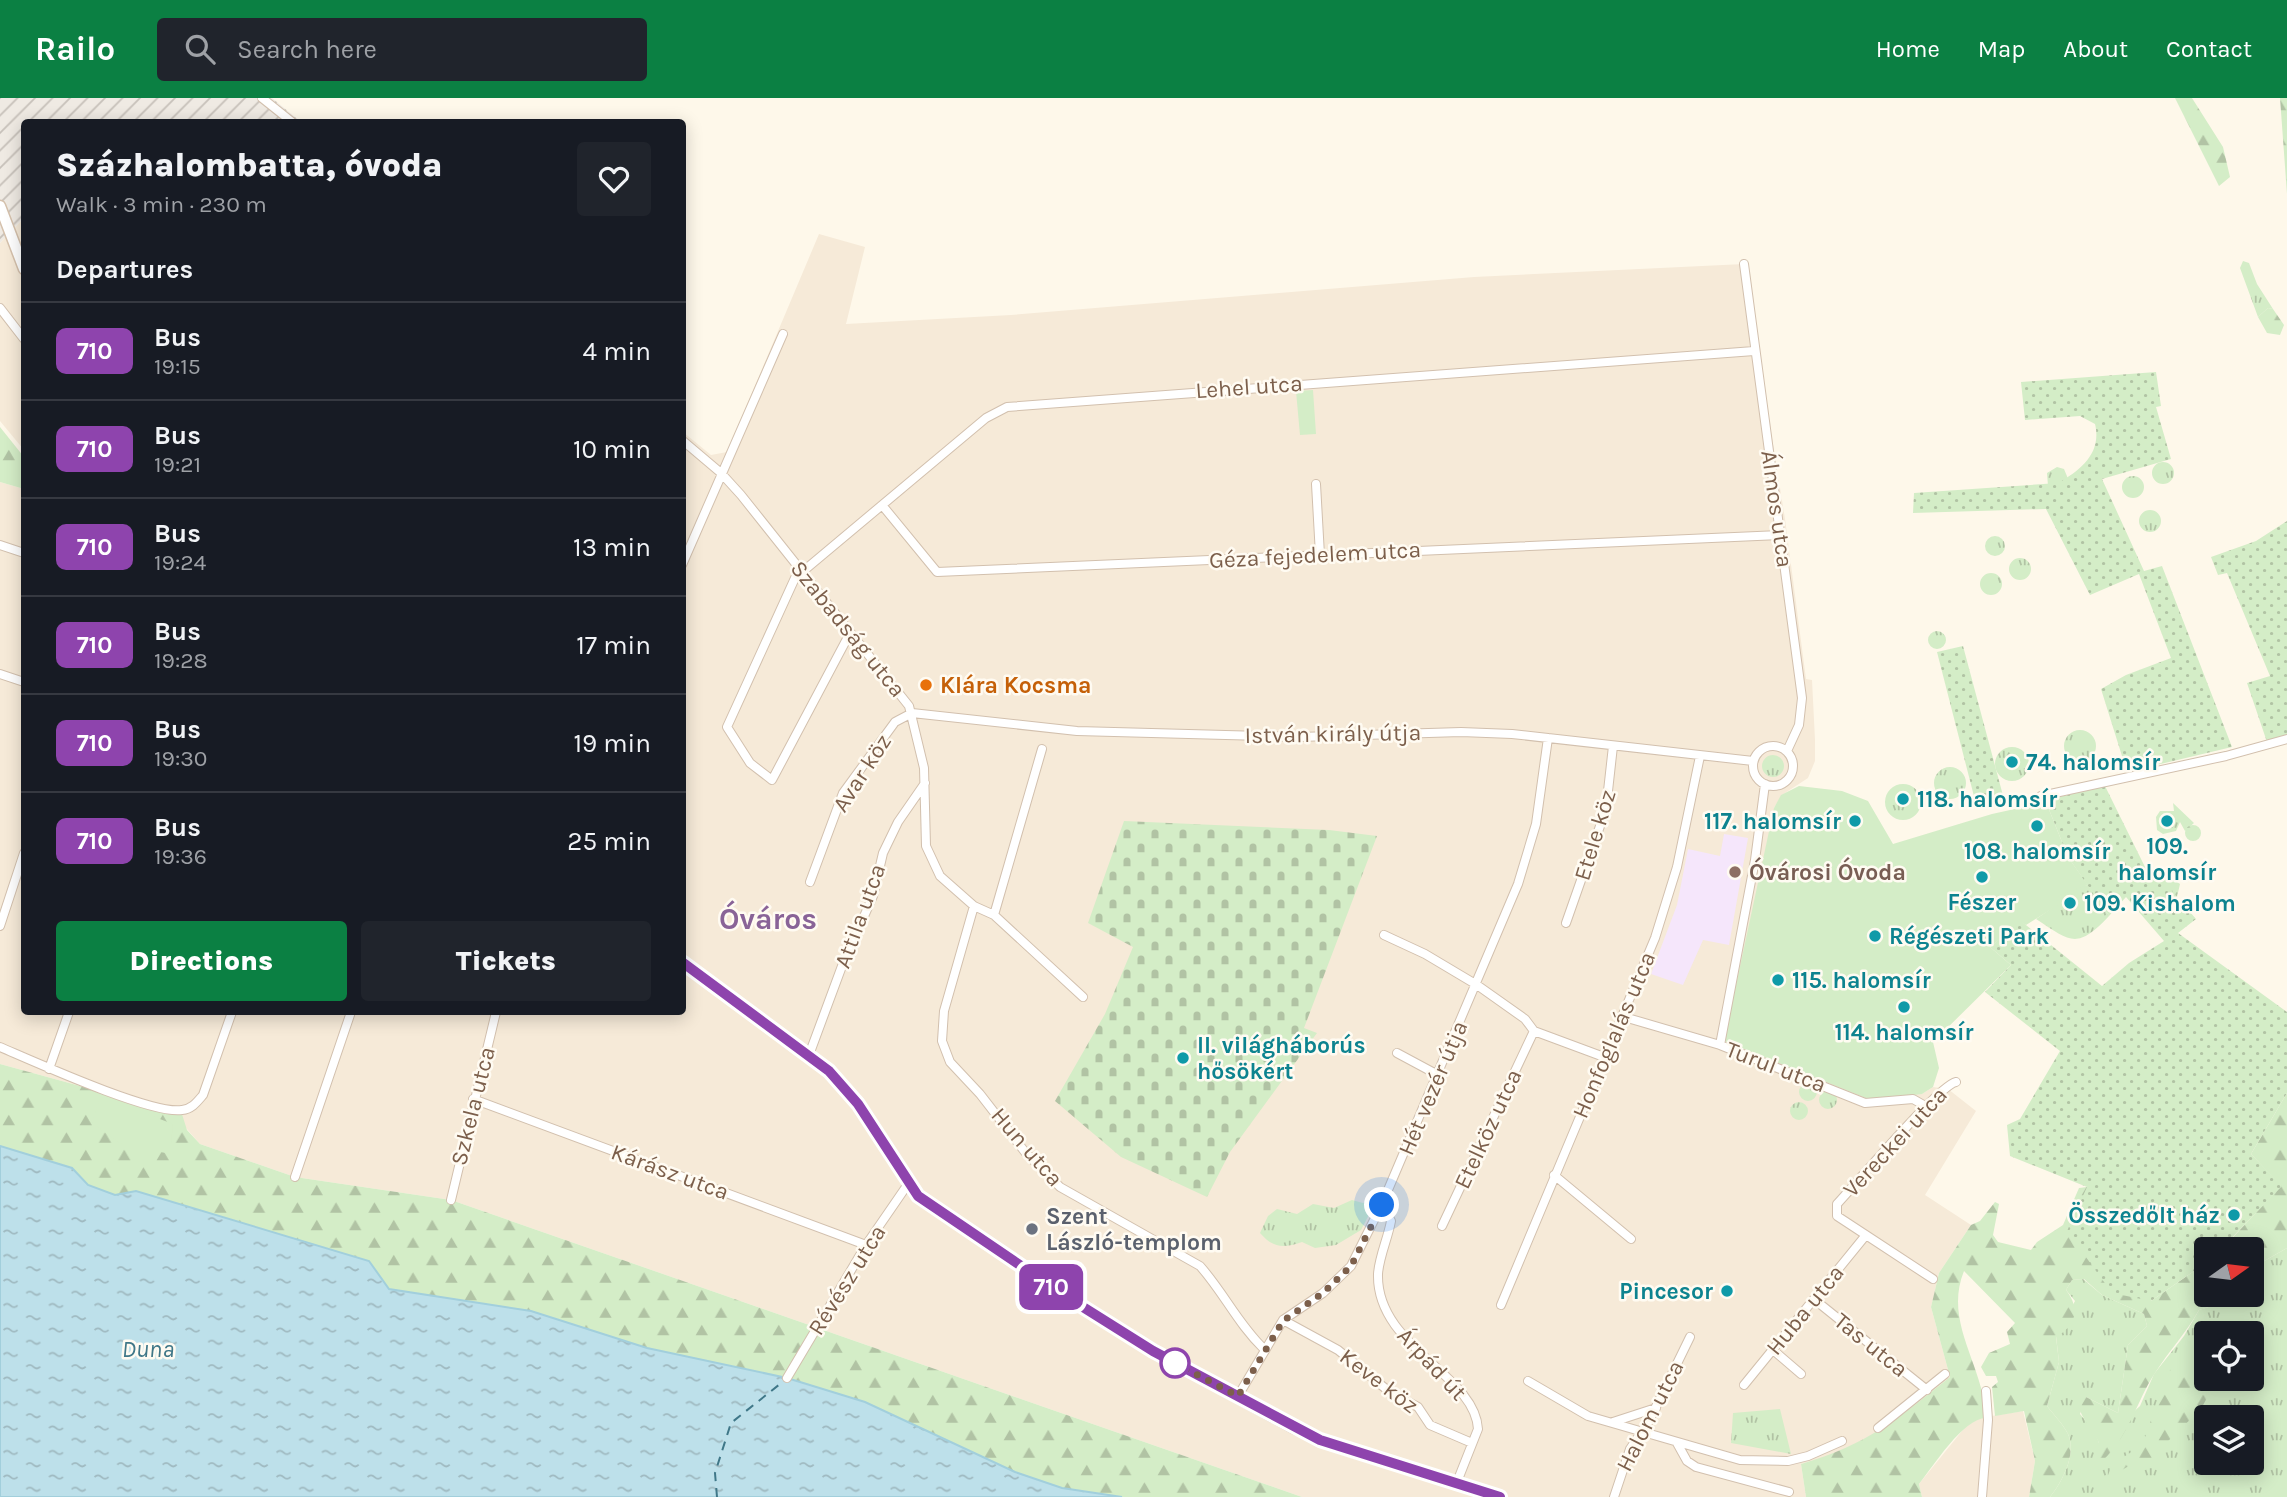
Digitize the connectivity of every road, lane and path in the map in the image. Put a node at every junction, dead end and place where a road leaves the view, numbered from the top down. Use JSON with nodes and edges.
{"nodes":[{"id":1,"x":262,"y":98,"type":"edge"},
{"id":2,"x":288,"y":119,"type":"edge"},
{"id":3,"x":0,"y":206,"type":"edge"},
{"id":4,"x":21,"y":261,"type":"edge"},
{"id":5,"x":1744,"y":264,"type":"dead end"},
{"id":6,"x":0,"y":309,"type":"edge"},
{"id":7,"x":783,"y":334,"type":"dead end"},
{"id":8,"x":21,"y":335,"type":"edge"},
{"id":9,"x":1754,"y":351,"type":"junction"},
{"id":10,"x":686,"y":443,"type":"edge"},
{"id":11,"x":721,"y":473,"type":"junction"},
{"id":12,"x":1316,"y":484,"type":"dead end"},
{"id":13,"x":883,"y":505,"type":"junction"},
{"id":14,"x":1780,"y":535,"type":"junction"},
{"id":15,"x":0,"y":545,"type":"edge"},
{"id":16,"x":21,"y":552,"type":"edge"},
{"id":17,"x":1320,"y":555,"type":"junction"},
{"id":18,"x":686,"y":556,"type":"edge"},
{"id":19,"x":802,"y":572,"type":"junction"},
{"id":20,"x":850,"y":633,"type":"junction"},
{"id":21,"x":0,"y":674,"type":"edge"},
{"id":22,"x":21,"y":681,"type":"edge"},
{"id":23,"x":912,"y":713,"type":"junction"},
{"id":24,"x":1548,"y":738,"type":"junction"},
{"id":25,"x":2287,"y":739,"type":"edge"},
{"id":26,"x":1613,"y":746,"type":"junction"},
{"id":27,"x":1042,"y":748,"type":"dead end"},
{"id":28,"x":1787,"y":751,"type":"junction"},
{"id":29,"x":1700,"y":756,"type":"junction"},
{"id":30,"x":1754,"y":761,"type":"junction"},
{"id":31,"x":925,"y":783,"type":"junction"},
{"id":32,"x":1765,"y":785,"type":"junction"},
{"id":33,"x":2041,"y":796,"type":"dead end"},
{"id":34,"x":21,"y":862,"type":"edge"},
{"id":35,"x":810,"y":882,"type":"dead end"},
{"id":36,"x":974,"y":906,"type":"junction"},
{"id":37,"x":995,"y":915,"type":"junction"},
{"id":38,"x":1566,"y":923,"type":"dead end"},
{"id":39,"x":0,"y":926,"type":"edge"},
{"id":40,"x":1384,"y":935,"type":"dead end"},
{"id":41,"x":686,"y":965,"type":"edge"},
{"id":42,"x":1477,"y":985,"type":"junction"},
{"id":43,"x":1083,"y":997,"type":"dead end"},
{"id":44,"x":68,"y":1015,"type":"edge"},
{"id":45,"x":231,"y":1015,"type":"edge"},
{"id":46,"x":350,"y":1015,"type":"edge"},
{"id":47,"x":495,"y":1015,"type":"edge"},
{"id":48,"x":1624,"y":1017,"type":"junction"},
{"id":49,"x":1534,"y":1031,"type":"junction"},
{"id":50,"x":1720,"y":1045,"type":"junction"},
{"id":51,"x":0,"y":1047,"type":"edge"},
{"id":52,"x":1397,"y":1053,"type":"dead end"},
{"id":53,"x":809,"y":1055,"type":"junction"},
{"id":54,"x":1604,"y":1057,"type":"junction"},
{"id":55,"x":49,"y":1069,"type":"junction"},
{"id":56,"x":1438,"y":1075,"type":"junction"},
{"id":57,"x":1956,"y":1082,"type":"dead end"},
{"id":58,"x":473,"y":1099,"type":"junction"},
{"id":59,"x":1927,"y":1107,"type":"junction"},
{"id":60,"x":1554,"y":1175,"type":"junction"},
{"id":61,"x":295,"y":1177,"type":"dead end"},
{"id":62,"x":908,"y":1184,"type":"junction"},
{"id":63,"x":451,"y":1200,"type":"dead end"},
{"id":64,"x":1382,"y":1205,"type":"junction"},
{"id":65,"x":1442,"y":1226,"type":"dead end"},
{"id":66,"x":1866,"y":1235,"type":"junction"},
{"id":67,"x":1631,"y":1239,"type":"dead end"},
{"id":68,"x":866,"y":1245,"type":"junction"},
{"id":69,"x":1933,"y":1279,"type":"dead end"},
{"id":70,"x":1815,"y":1300,"type":"junction"},
{"id":71,"x":1500,"y":1305,"type":"dead end"},
{"id":72,"x":1283,"y":1321,"type":"junction"},
{"id":73,"x":1690,"y":1337,"type":"dead end"},
{"id":74,"x":1264,"y":1349,"type":"junction"},
{"id":75,"x":1773,"y":1350,"type":"junction"},
{"id":76,"x":1801,"y":1374,"type":"dead end"},
{"id":77,"x":1945,"y":1374,"type":"dead end"},
{"id":78,"x":787,"y":1378,"type":"dead end"},
{"id":79,"x":1528,"y":1381,"type":"dead end"},
{"id":80,"x":1744,"y":1385,"type":"dead end"},
{"id":81,"x":1927,"y":1390,"type":"junction"},
{"id":82,"x":1986,"y":1391,"type":"dead end"},
{"id":83,"x":1238,"y":1396,"type":"junction"},
{"id":84,"x":1656,"y":1408,"type":"junction"},
{"id":85,"x":1611,"y":1423,"type":"junction"},
{"id":86,"x":1878,"y":1428,"type":"dead end"},
{"id":87,"x":1642,"y":1433,"type":"junction"},
{"id":88,"x":1842,"y":1441,"type":"dead end"},
{"id":89,"x":1472,"y":1443,"type":"junction"},
{"id":90,"x":1677,"y":1443,"type":"junction"},
{"id":91,"x":1457,"y":1482,"type":"junction"},
{"id":92,"x":1789,"y":1492,"type":"dead end"},
{"id":93,"x":1500,"y":1497,"type":"edge"},
{"id":94,"x":1614,"y":1497,"type":"edge"},
{"id":95,"x":1982,"y":1497,"type":"edge"}],
"edges":[{"from":1,"to":2,"type":"street"},
{"from":3,"to":4,"type":"street"},
{"from":5,"to":9,"type":"street","name":"Álmos utca"},
{"from":6,"to":8,"type":"street"},
{"from":7,"to":11,"type":"street"},
{"from":9,"to":13,"type":"street","name":"Lehel utca"},
{"from":9,"to":14,"type":"street","name":"Álmos utca"},
{"from":10,"to":11,"type":"street","name":"Szabadság utca"},
{"from":11,"to":18,"type":"street"},
{"from":11,"to":19,"type":"street","name":"Szabadság utca"},
{"from":12,"to":17,"type":"street"},
{"from":13,"to":17,"type":"street","name":"Géza fejedelem utca"},
{"from":13,"to":19,"type":"street","name":"Lehel utca"},
{"from":14,"to":17,"type":"street","name":"Géza fejedelem utca"},
{"from":14,"to":28,"type":"street","name":"Álmos utca"},
{"from":15,"to":16,"type":"street"},
{"from":19,"to":20,"type":"street","name":"Szabadság utca"},
{"from":19,"to":20,"type":"street","name":"Lehel utca"},
{"from":20,"to":23,"type":"street","name":"Szabadság utca"},
{"from":21,"to":22,"type":"street"},
{"from":23,"to":24,"type":"street","name":"István király útja"},
{"from":23,"to":31,"type":"street","name":"Szabadság utca"},
{"from":23,"to":35,"type":"street","name":"Avar köz"},
{"from":24,"to":26,"type":"street","name":"István király útja"},
{"from":24,"to":42,"type":"street","name":"Hét vezér útja"},
{"from":25,"to":33,"type":"street"},
{"from":26,"to":29,"type":"street","name":"István király útja"},
{"from":26,"to":38,"type":"street","name":"Etele köz"},
{"from":27,"to":37,"type":"street"},
{"from":28,"to":30,"type":"street"},
{"from":28,"to":32,"type":"street"},
{"from":29,"to":30,"type":"street","name":"István király útja"},
{"from":29,"to":48,"type":"street","name":"Honfoglalás utca"},
{"from":30,"to":32,"type":"street"},
{"from":31,"to":36,"type":"street","name":"Szabadság utca"},
{"from":31,"to":53,"type":"street","name":"Attila utca"},
{"from":32,"to":50,"type":"street"},
{"from":34,"to":39,"type":"street"},
{"from":36,"to":37,"type":"street","name":"Szabadság utca"},
{"from":36,"to":74,"type":"street","name":"Hun utca"},
{"from":37,"to":43,"type":"street","name":"Szabadság utca"},
{"from":40,"to":42,"type":"street"},
{"from":41,"to":53,"type":"street"},
{"from":42,"to":49,"type":"street"},
{"from":42,"to":56,"type":"street","name":"Hét vezér útja"},
{"from":44,"to":55,"type":"street"},
{"from":45,"to":55,"type":"street"},
{"from":46,"to":61,"type":"street"},
{"from":47,"to":58,"type":"street","name":"Szkela utca"},
{"from":48,"to":50,"type":"street","name":"Turul utca"},
{"from":48,"to":54,"type":"street","name":"Honfoglalás utca"},
{"from":49,"to":54,"type":"street"},
{"from":49,"to":65,"type":"street","name":"Etelköz utca"},
{"from":50,"to":59,"type":"street","name":"Turul utca"},
{"from":51,"to":55,"type":"street"},
{"from":52,"to":56,"type":"street"},
{"from":53,"to":62,"type":"street"},
{"from":54,"to":60,"type":"street","name":"Honfoglalás utca"},
{"from":56,"to":64,"type":"street","name":"Hét vezér útja"},
{"from":57,"to":59,"type":"street","name":"Vereckei utca"},
{"from":58,"to":63,"type":"street","name":"Szkela utca"},
{"from":58,"to":68,"type":"street","name":"Kárász utca"},
{"from":59,"to":66,"type":"street","name":"Vereckei utca"},
{"from":60,"to":67,"type":"street"},
{"from":60,"to":71,"type":"street","name":"Honfoglalás utca"},
{"from":62,"to":68,"type":"street","name":"Révész utca"},
{"from":62,"to":83,"type":"street"},
{"from":64,"to":72,"type":"street","name":"Hét vezér útja"},
{"from":64,"to":89,"type":"street","name":"Árpád út"},
{"from":66,"to":69,"type":"street","name":"Vereckei utca"},
{"from":66,"to":70,"type":"street","name":"Huba utca"},
{"from":68,"to":78,"type":"street","name":"Révész utca"},
{"from":70,"to":75,"type":"street","name":"Huba utca"},
{"from":70,"to":81,"type":"street","name":"Tas utca"},
{"from":72,"to":74,"type":"street","name":"Hét vezér útja"},
{"from":72,"to":89,"type":"street","name":"Keve köz"},
{"from":73,"to":84,"type":"street","name":"Halom utca"},
{"from":74,"to":83,"type":"street","name":"Hét vezér útja"},
{"from":75,"to":76,"type":"street"},
{"from":75,"to":80,"type":"street","name":"Huba utca"},
{"from":77,"to":81,"type":"street"},
{"from":79,"to":85,"type":"street"},
{"from":81,"to":86,"type":"street"},
{"from":82,"to":95,"type":"street"},
{"from":83,"to":91,"type":"street"},
{"from":84,"to":85,"type":"street"},
{"from":84,"to":87,"type":"street","name":"Halom utca"},
{"from":85,"to":87,"type":"street"},
{"from":87,"to":90,"type":"street"},
{"from":87,"to":94,"type":"street","name":"Halom utca"},
{"from":88,"to":90,"type":"street"},
{"from":89,"to":91,"type":"street","name":"Árpád út"},
{"from":90,"to":92,"type":"street"},
{"from":91,"to":93,"type":"street"}]}
